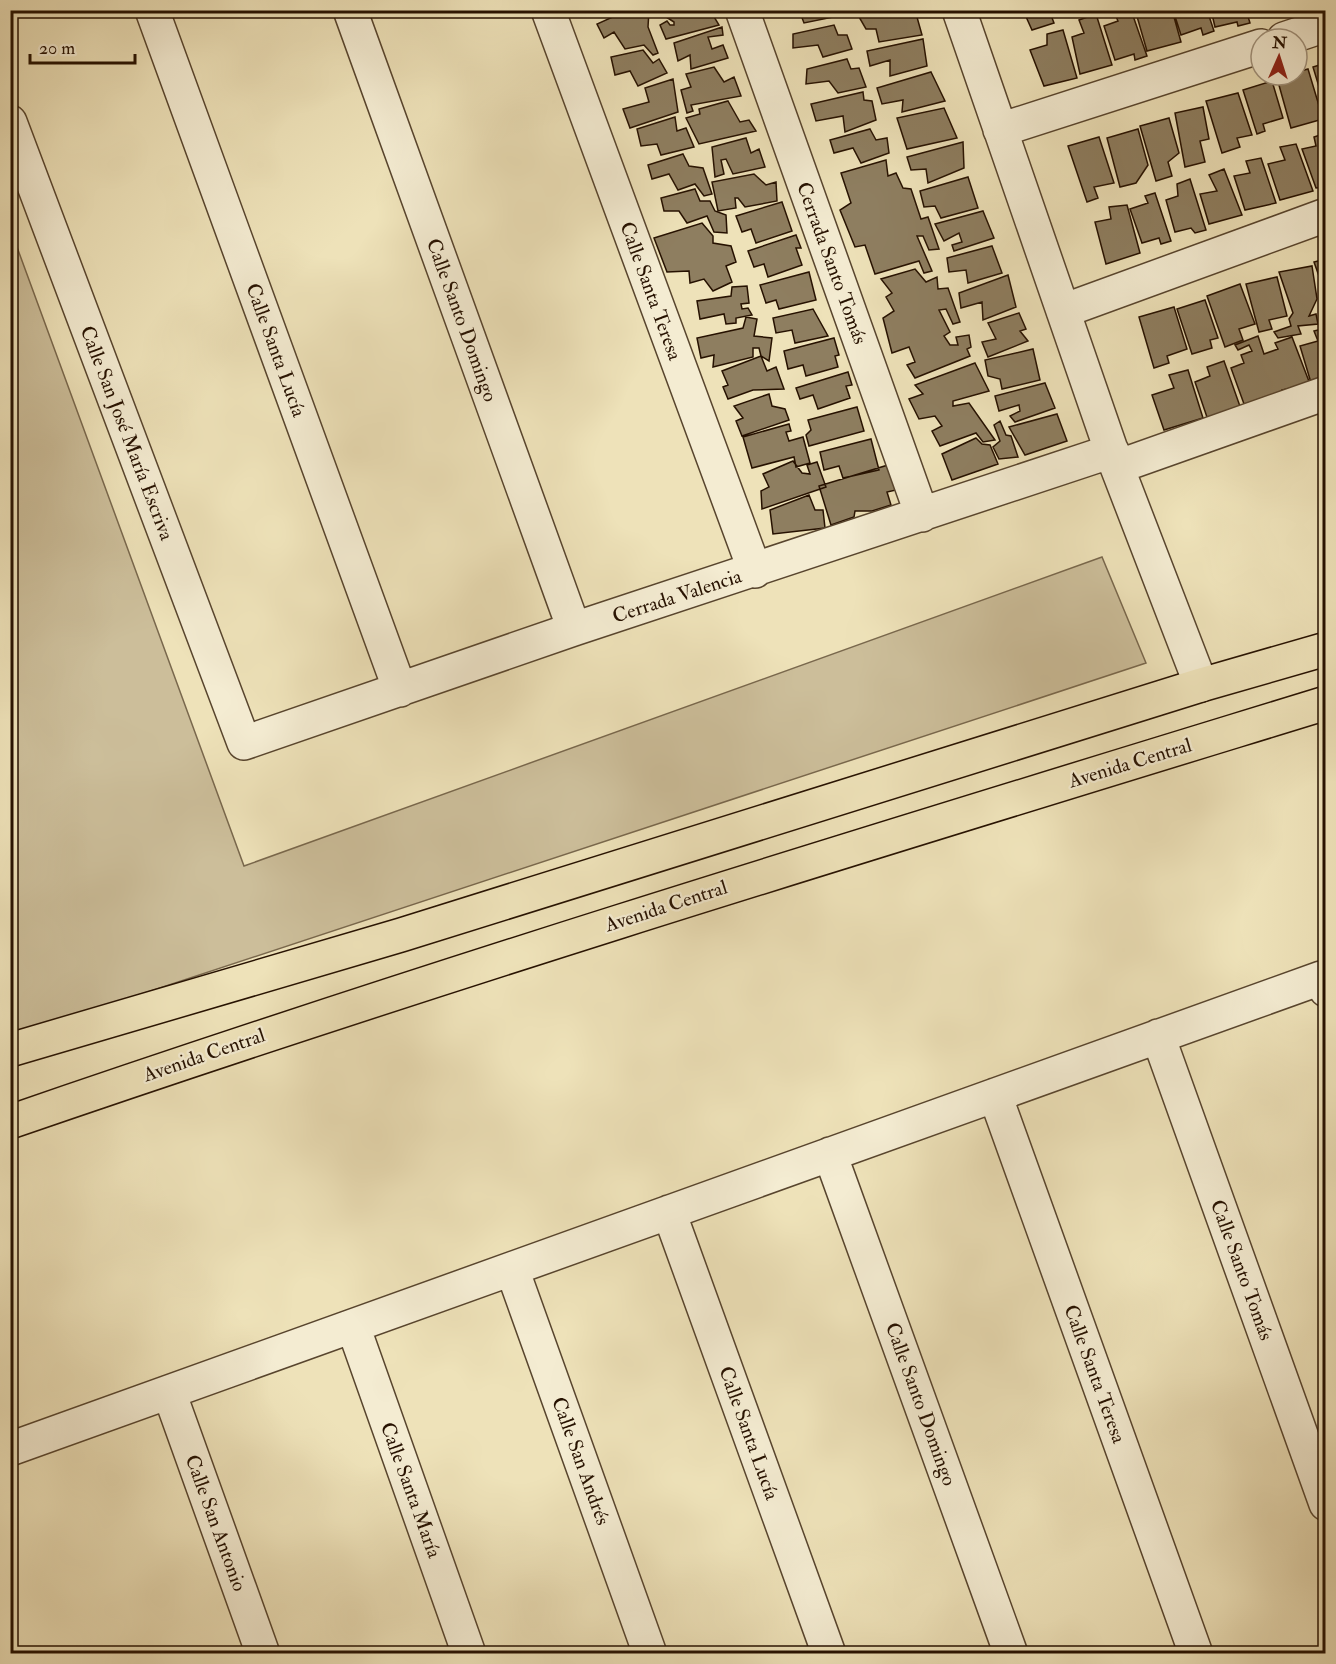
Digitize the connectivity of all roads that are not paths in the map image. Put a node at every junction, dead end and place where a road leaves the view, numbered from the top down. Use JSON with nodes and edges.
{"nodes":[{"id":1,"x":152,"y":10,"type":"edge"},
{"id":2,"x":350,"y":10,"type":"edge"},
{"id":3,"x":548,"y":10,"type":"edge"},
{"id":4,"x":742,"y":10,"type":"edge"},
{"id":5,"x":958,"y":10,"type":"edge"},
{"id":6,"x":1326,"y":26,"type":"edge"},
{"id":7,"x":1309,"y":31,"type":"edge"},
{"id":8,"x":1249,"y":50,"type":"edge"},
{"id":9,"x":10,"y":122,"type":"edge"},
{"id":10,"x":1000,"y":130,"type":"junction"},
{"id":11,"x":1326,"y":215,"type":"edge"},
{"id":12,"x":1063,"y":311,"type":"junction"},
{"id":13,"x":1326,"y":393,"type":"edge"},
{"id":14,"x":1114,"y":459,"type":"junction"},
{"id":15,"x":922,"y":515,"type":"junction"},
{"id":16,"x":755,"y":571,"type":"junction"},
{"id":17,"x":574,"y":629,"type":"junction"},
{"id":18,"x":1326,"y":649,"type":"edge"},
{"id":19,"x":1201,"y":685,"type":"junction"},
{"id":20,"x":400,"y":690,"type":"junction"},
{"id":21,"x":1326,"y":703,"type":"edge"},
{"id":22,"x":244,"y":744,"type":"joint"},
{"id":23,"x":1323,"y":984,"type":"edge"},
{"id":24,"x":1158,"y":1036,"type":"junction"},
{"id":25,"x":10,"y":1050,"type":"edge"},
{"id":26,"x":995,"y":1095,"type":"junction"},
{"id":27,"x":10,"y":1122,"type":"edge"},
{"id":28,"x":830,"y":1154,"type":"junction"},
{"id":29,"x":669,"y":1212,"type":"junction"},
{"id":30,"x":512,"y":1269,"type":"junction"},
{"id":31,"x":353,"y":1326,"type":"junction"},
{"id":32,"x":169,"y":1392,"type":"junction"},
{"id":33,"x":10,"y":1449,"type":"edge"},
{"id":34,"x":1326,"y":1504,"type":"edge"},
{"id":35,"x":263,"y":1653,"type":"edge"},
{"id":36,"x":469,"y":1653,"type":"edge"},
{"id":37,"x":650,"y":1653,"type":"edge"},
{"id":38,"x":829,"y":1653,"type":"edge"},
{"id":39,"x":1011,"y":1653,"type":"edge"},
{"id":40,"x":1196,"y":1653,"type":"edge"}],
"edges":[{"from":1,"to":20,"type":"street","name":"Calle Santa Lucía"},
{"from":2,"to":17,"type":"street","name":"Calle Santo Domingo"},
{"from":3,"to":16,"type":"street","name":"Calle Santa Teresa"},
{"from":4,"to":15,"type":"street","name":"Cerrada Santo Tomás"},
{"from":5,"to":10,"type":"street"},
{"from":6,"to":7,"type":"street"},
{"from":8,"to":10,"type":"street"},
{"from":9,"to":22,"type":"street","name":"Calle San José María Escriva"},
{"from":10,"to":12,"type":"street"},
{"from":11,"to":12,"type":"street"},
{"from":12,"to":14,"type":"street"},
{"from":13,"to":14,"type":"street","name":"Cerrada Valencia"},
{"from":14,"to":15,"type":"street","name":"Cerrada Valencia"},
{"from":14,"to":19,"type":"street"},
{"from":15,"to":16,"type":"street","name":"Cerrada Valencia"},
{"from":16,"to":17,"type":"street","name":"Cerrada Valencia"},
{"from":17,"to":20,"type":"street","name":"Cerrada Valencia"},
{"from":18,"to":19,"type":"main road"},
{"from":19,"to":25,"type":"main road"},
{"from":20,"to":22,"type":"street","name":"Cerrada Valencia"},
{"from":21,"to":27,"type":"main road","name":"Avenida Central"},
{"from":23,"to":24,"type":"street"},
{"from":24,"to":26,"type":"street"},
{"from":24,"to":34,"type":"street","name":"Calle Santo Tomás"},
{"from":26,"to":28,"type":"street"},
{"from":26,"to":40,"type":"street","name":"Calle Santa Teresa"},
{"from":28,"to":29,"type":"street"},
{"from":28,"to":39,"type":"street","name":"Calle Santo Domingo"},
{"from":29,"to":30,"type":"street"},
{"from":29,"to":38,"type":"street","name":"Calle Santa Lucía"},
{"from":30,"to":31,"type":"street"},
{"from":30,"to":37,"type":"street","name":"Calle San Andrés"},
{"from":31,"to":32,"type":"street"},
{"from":31,"to":36,"type":"street","name":"Calle Santa María"},
{"from":32,"to":33,"type":"street"},
{"from":32,"to":35,"type":"street","name":"Calle San Antonio"}]}
